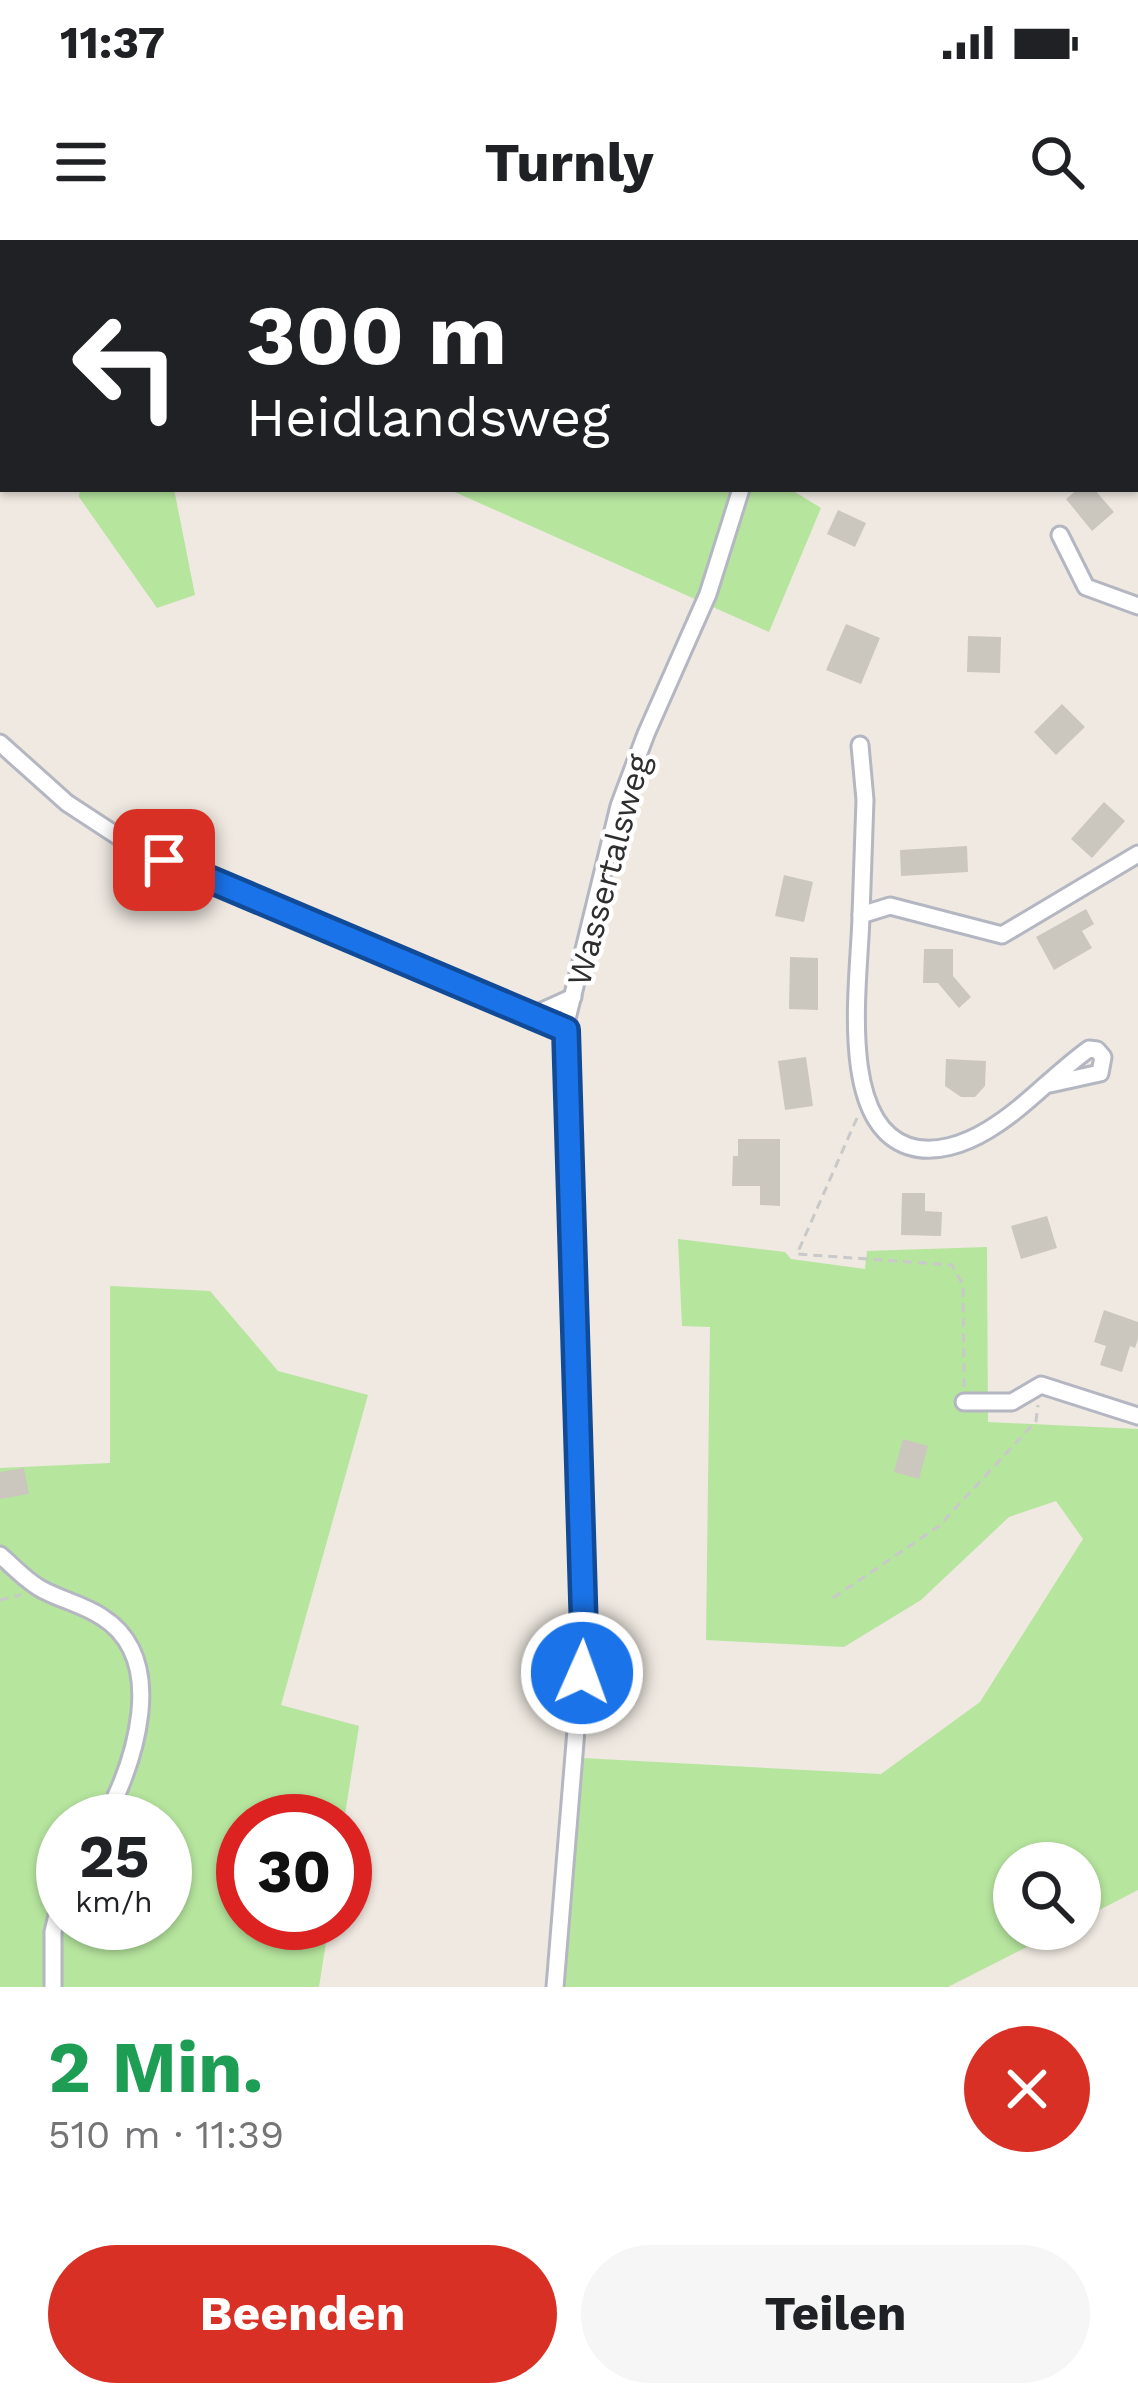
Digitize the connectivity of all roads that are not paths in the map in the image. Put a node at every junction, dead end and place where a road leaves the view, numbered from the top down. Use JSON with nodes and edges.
{"nodes":[{"id":1,"x":740,"y":492,"type":"edge"},
{"id":2,"x":1060,"y":535,"type":"dead end"},
{"id":3,"x":1138,"y":606,"type":"edge"},
{"id":4,"x":0,"y":743,"type":"edge"},
{"id":5,"x":860,"y":745,"type":"dead end"},
{"id":6,"x":1138,"y":854,"type":"edge"},
{"id":7,"x":861,"y":915,"type":"junction"},
{"id":8,"x":573,"y":997,"type":"junction"},
{"id":9,"x":531,"y":1016,"type":"junction"},
{"id":10,"x":566,"y":1030,"type":"junction"},
{"id":11,"x":1050,"y":1084,"type":"dead end"},
{"id":12,"x":964,"y":1402,"type":"road end"},
{"id":13,"x":1138,"y":1416,"type":"edge"},
{"id":14,"x":0,"y":1555,"type":"edge"},
{"id":15,"x":116,"y":1794,"type":"edge"},
{"id":16,"x":52,"y":1950,"type":"edge"},
{"id":17,"x":53,"y":1987,"type":"edge"},
{"id":18,"x":555,"y":1987,"type":"edge"}],
"edges":[{"from":1,"to":8,"type":"street","name":"Wassertalsweg"},
{"from":2,"to":3,"type":"street"},
{"from":4,"to":9,"type":"street"},
{"from":5,"to":7,"type":"street"},
{"from":6,"to":7,"type":"street"},
{"from":7,"to":11,"type":"street"},
{"from":8,"to":9,"type":"street"},
{"from":8,"to":10,"type":"street","name":"Wassertalsweg"},
{"from":9,"to":10,"type":"street"},
{"from":10,"to":18,"type":"street","name":"Wassertalsweg"},
{"from":12,"to":13,"type":"street"},
{"from":14,"to":15,"type":"street"},
{"from":16,"to":17,"type":"street"}]}
